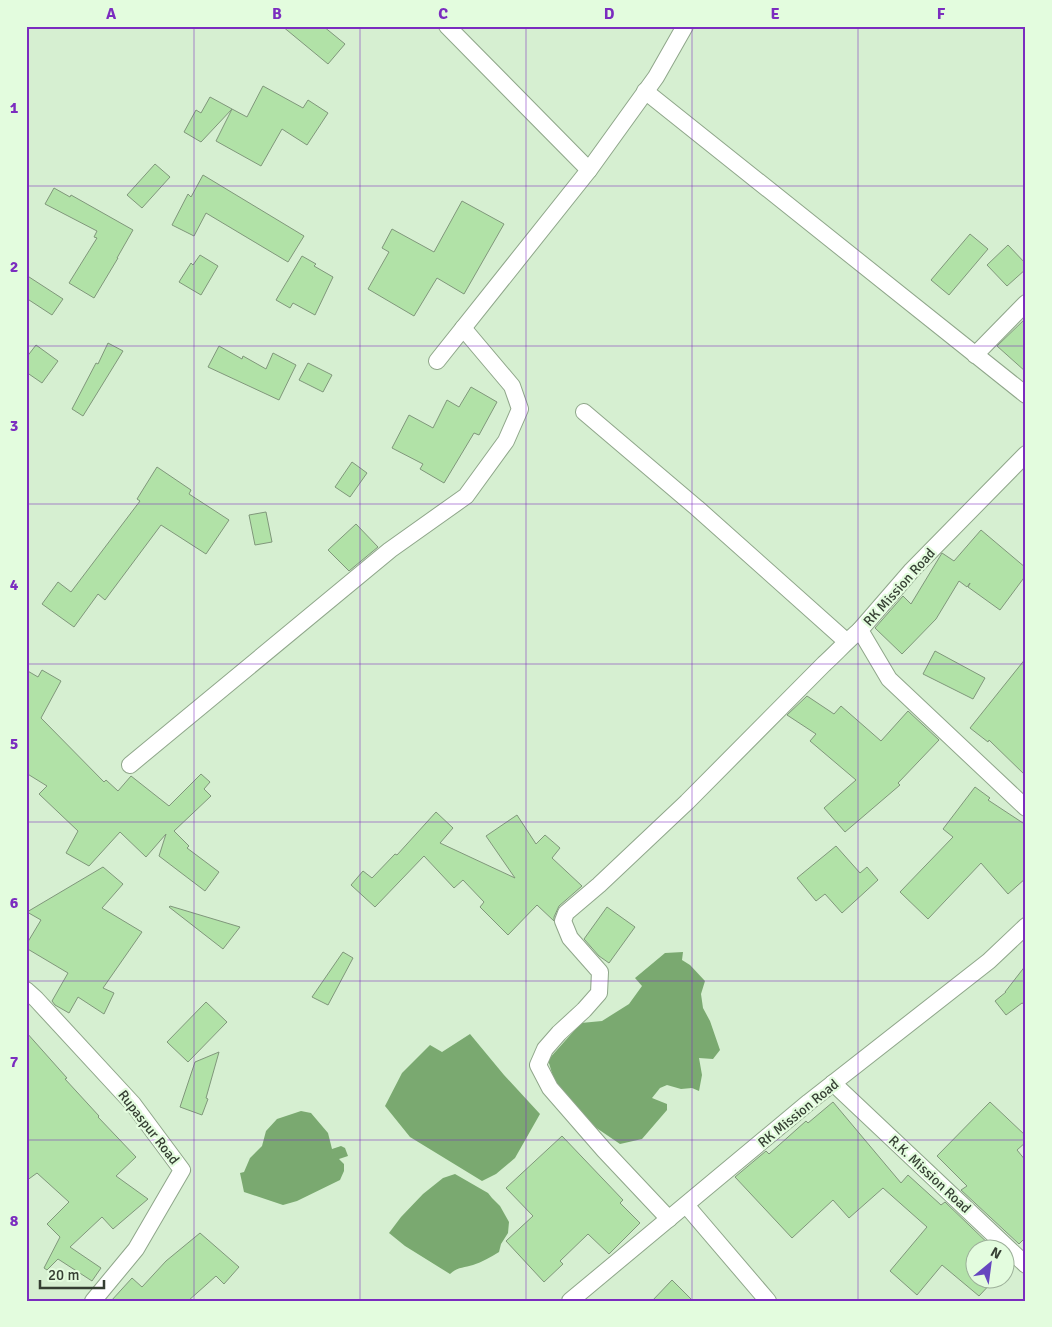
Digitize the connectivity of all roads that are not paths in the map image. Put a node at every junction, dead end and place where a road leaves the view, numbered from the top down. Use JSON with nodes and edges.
{"nodes":[{"id":1,"x":447,"y":26,"type":"edge"},
{"id":2,"x":686,"y":26,"type":"edge"},
{"id":3,"x":646,"y":91,"type":"junction"},
{"id":4,"x":589,"y":170,"type":"junction"},
{"id":5,"x":1026,"y":303,"type":"edge"},
{"id":6,"x":463,"y":328,"type":"junction"},
{"id":7,"x":975,"y":355,"type":"junction"},
{"id":8,"x":437,"y":361,"type":"dead end"},
{"id":9,"x":1026,"y":395,"type":"edge"},
{"id":10,"x":584,"y":412,"type":"dead end"},
{"id":11,"x":1026,"y":454,"type":"edge"},
{"id":12,"x":860,"y":630,"type":"junction"},
{"id":13,"x":846,"y":641,"type":"junction"},
{"id":14,"x":130,"y":765,"type":"dead end"},
{"id":15,"x":1026,"y":808,"type":"edge"},
{"id":16,"x":1026,"y":926,"type":"edge"},
{"id":17,"x":26,"y":990,"type":"edge"},
{"id":18,"x":833,"y":1083,"type":"junction"},
{"id":19,"x":686,"y":1205,"type":"junction"},
{"id":20,"x":668,"y":1219,"type":"junction"},
{"id":21,"x":1026,"y":1265,"type":"edge"},
{"id":22,"x":93,"y":1301,"type":"edge"},
{"id":23,"x":570,"y":1301,"type":"edge"},
{"id":24,"x":768,"y":1301,"type":"edge"}],
"edges":[{"from":1,"to":4,"type":"street"},
{"from":2,"to":3,"type":"street"},
{"from":3,"to":4,"type":"street"},
{"from":3,"to":7,"type":"street"},
{"from":4,"to":6,"type":"street"},
{"from":5,"to":7,"type":"street"},
{"from":6,"to":8,"type":"street"},
{"from":6,"to":14,"type":"street"},
{"from":7,"to":9,"type":"street"},
{"from":10,"to":13,"type":"street"},
{"from":11,"to":12,"type":"street","name":"RK Mission Road"},
{"from":12,"to":13,"type":"street"},
{"from":12,"to":15,"type":"street","name":"RK Mission Road"},
{"from":13,"to":20,"type":"street"},
{"from":16,"to":18,"type":"street","name":"RK Mission Road"},
{"from":17,"to":22,"type":"street","name":"Rupaspur Road"},
{"from":18,"to":19,"type":"street","name":"RK Mission Road"},
{"from":18,"to":21,"type":"street","name":"R.K. Mission Road"},
{"from":19,"to":20,"type":"street","name":"RK Mission Road"},
{"from":19,"to":24,"type":"street"},
{"from":20,"to":23,"type":"street","name":"RK Mission Road"}]}
